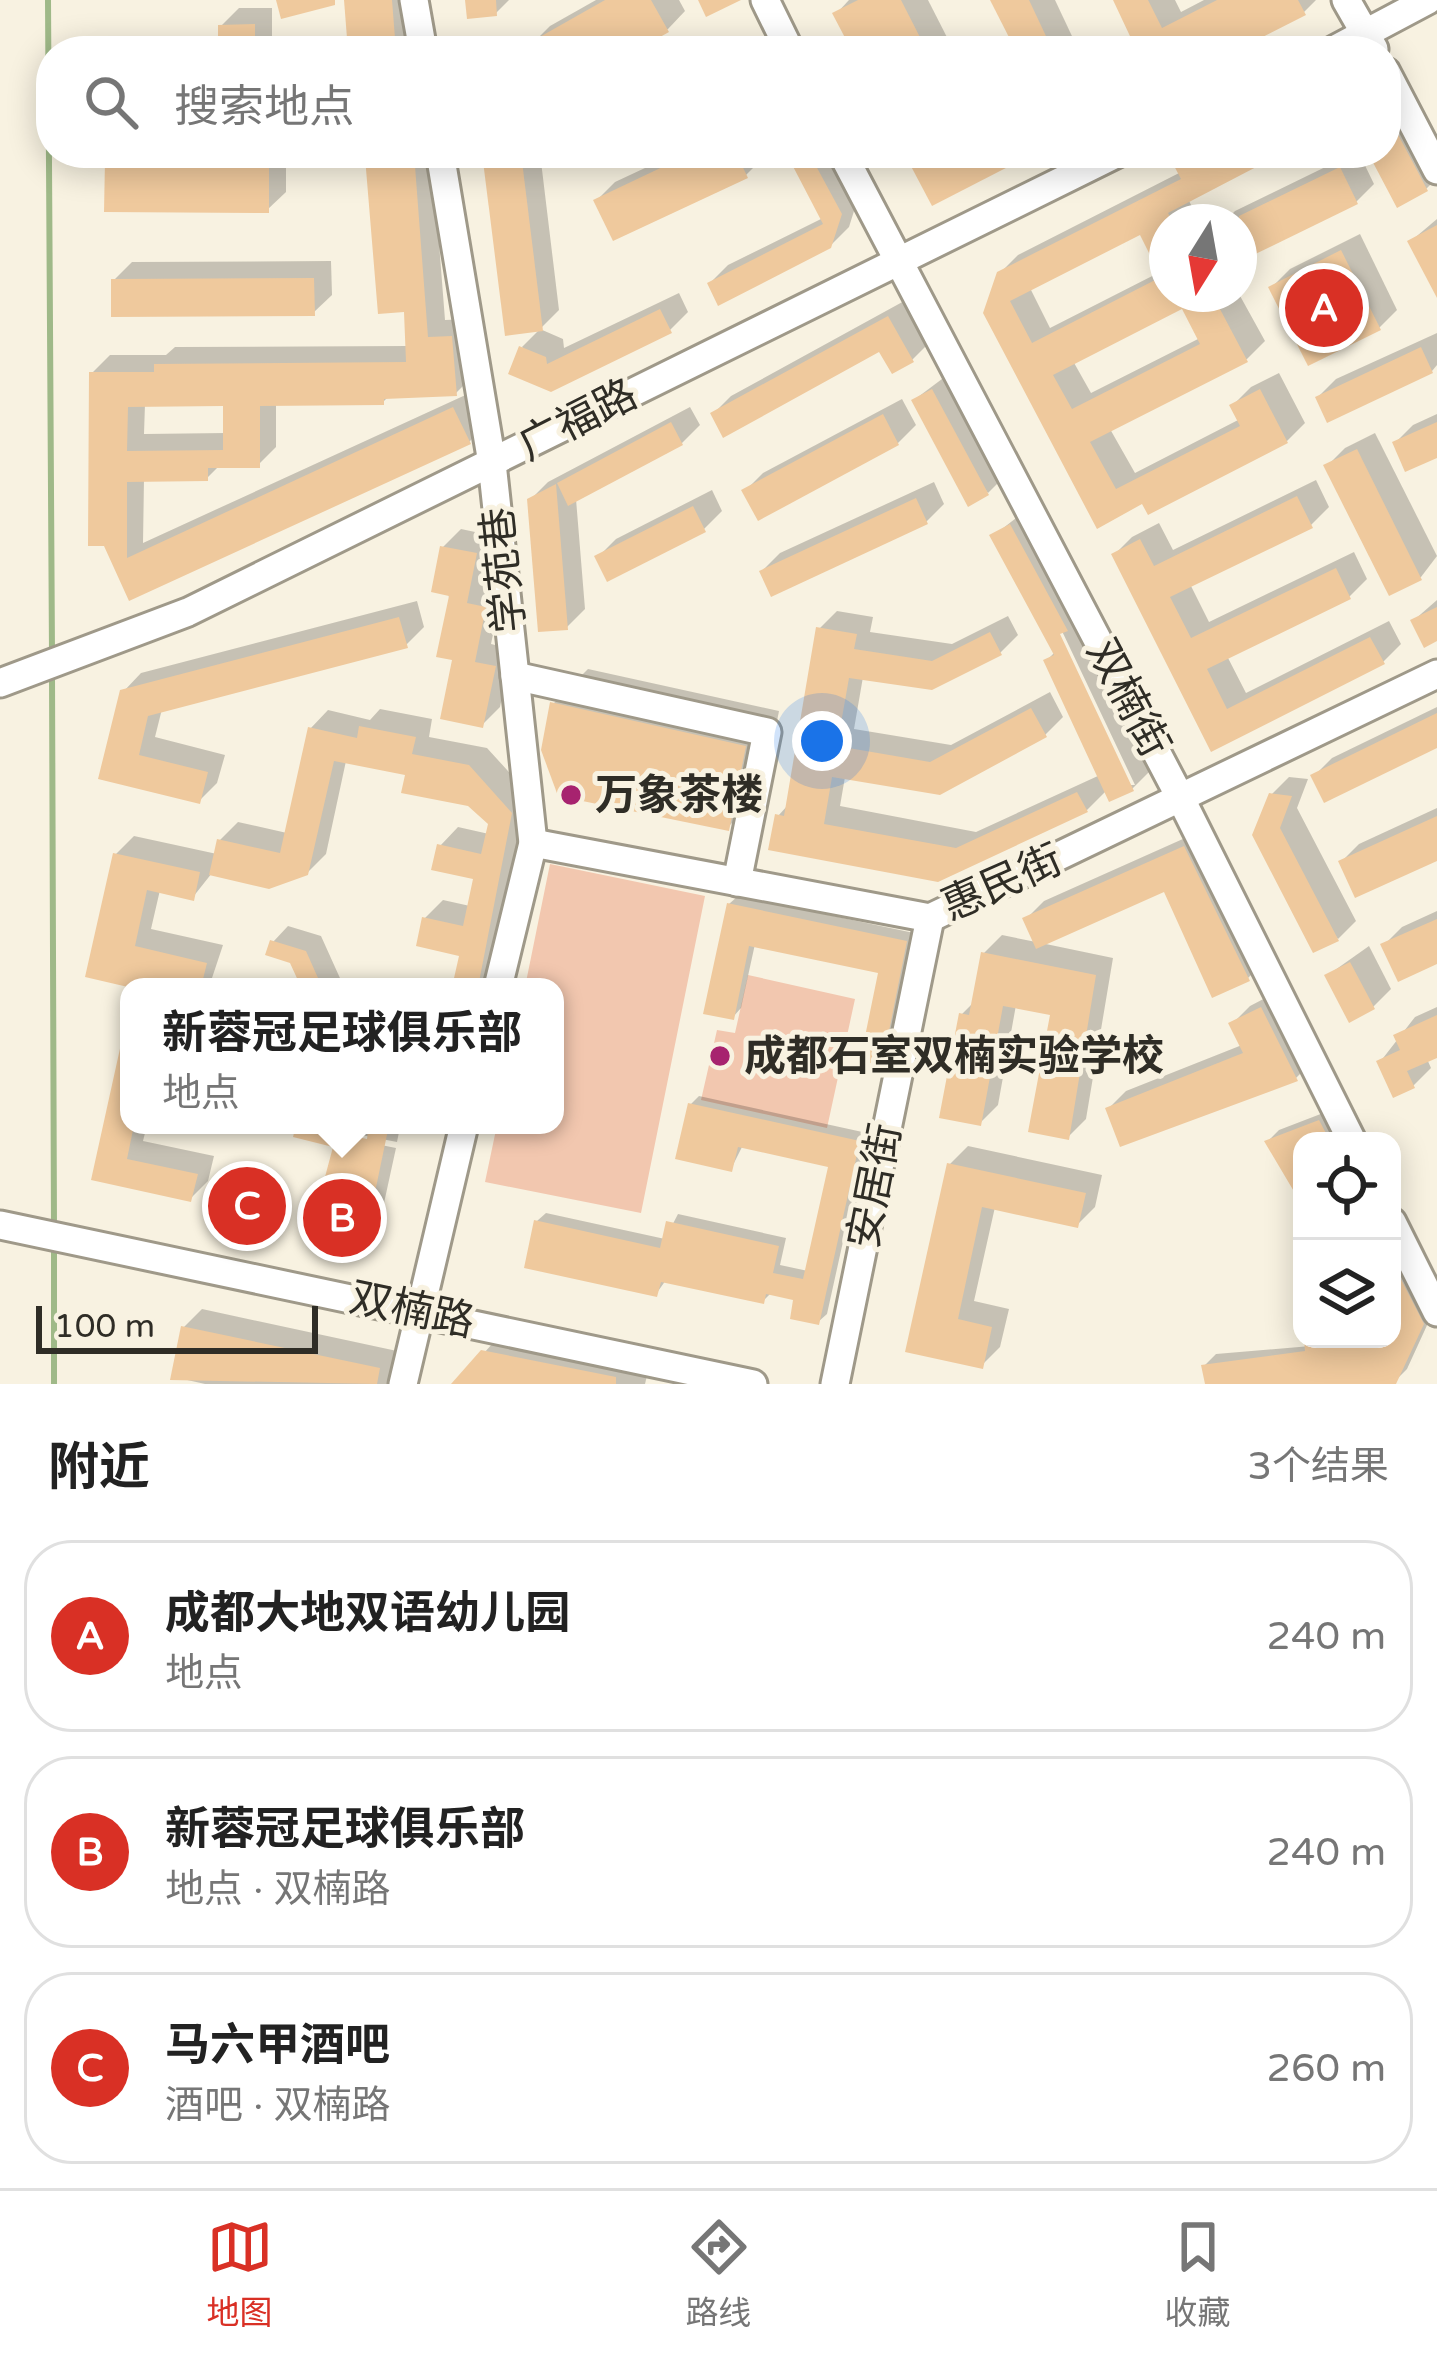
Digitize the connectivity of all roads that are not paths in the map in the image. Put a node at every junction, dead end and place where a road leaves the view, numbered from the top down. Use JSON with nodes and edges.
{"nodes":[{"id":1,"x":415,"y":0,"type":"edge"},
{"id":2,"x":764,"y":0,"type":"edge"},
{"id":3,"x":1346,"y":0,"type":"edge"},
{"id":4,"x":1428,"y":0,"type":"edge"},
{"id":5,"x":421,"y":36,"type":"edge"},
{"id":6,"x":782,"y":36,"type":"edge"},
{"id":7,"x":1367,"y":36,"type":"edge"},
{"id":8,"x":1380,"y":36,"type":"edge"},
{"id":9,"x":1401,"y":102,"type":"edge"},
{"id":10,"x":443,"y":168,"type":"edge"},
{"id":11,"x":850,"y":168,"type":"edge"},
{"id":12,"x":1087,"y":168,"type":"edge"},
{"id":13,"x":1437,"y":170,"type":"edge"},
{"id":14,"x":896,"y":259,"type":"junction"},
{"id":15,"x":492,"y":463,"type":"junction"},
{"id":16,"x":1437,"y":674,"type":"edge"},
{"id":17,"x":515,"y":676,"type":"junction"},
{"id":18,"x":0,"y":683,"type":"edge"},
{"id":19,"x":1181,"y":800,"type":"junction"},
{"id":20,"x":533,"y":843,"type":"junction"},
{"id":21,"x":737,"y":882,"type":"junction"},
{"id":22,"x":930,"y":918,"type":"junction"},
{"id":23,"x":500,"y":978,"type":"edge"},
{"id":24,"x":1347,"y":1132,"type":"edge"},
{"id":25,"x":462,"y":1134,"type":"edge"},
{"id":26,"x":0,"y":1225,"type":"edge"},
{"id":27,"x":1401,"y":1240,"type":"edge"},
{"id":28,"x":418,"y":1311,"type":"junction"},
{"id":29,"x":1437,"y":1312,"type":"edge"},
{"id":30,"x":403,"y":1384,"type":"edge"},
{"id":31,"x":753,"y":1384,"type":"edge"},
{"id":32,"x":836,"y":1384,"type":"edge"}],
"edges":[{"from":1,"to":5,"type":"street"},
{"from":2,"to":6,"type":"street"},
{"from":3,"to":7,"type":"street"},
{"from":4,"to":8,"type":"street"},
{"from":9,"to":13,"type":"street"},
{"from":10,"to":15,"type":"street","name":"学苑巷"},
{"from":11,"to":14,"type":"street","name":"双楠街"},
{"from":12,"to":14,"type":"street","name":"广福路"},
{"from":14,"to":15,"type":"street","name":"广福路"},
{"from":14,"to":19,"type":"street","name":"双楠街"},
{"from":15,"to":17,"type":"street","name":"学苑巷"},
{"from":15,"to":18,"type":"street","name":"广福路"},
{"from":16,"to":19,"type":"street","name":"惠民街"},
{"from":17,"to":20,"type":"street","name":"学苑巷"},
{"from":17,"to":21,"type":"street"},
{"from":19,"to":22,"type":"street","name":"惠民街"},
{"from":19,"to":24,"type":"street","name":"双楠街"},
{"from":20,"to":21,"type":"street","name":"惠民街"},
{"from":20,"to":23,"type":"street","name":"学苑巷"},
{"from":21,"to":22,"type":"street","name":"惠民街"},
{"from":22,"to":32,"type":"street","name":"安居街"},
{"from":25,"to":28,"type":"street"},
{"from":26,"to":28,"type":"street","name":"双楠路"},
{"from":27,"to":29,"type":"street"},
{"from":28,"to":30,"type":"street"},
{"from":28,"to":31,"type":"street","name":"双楠路"}]}
